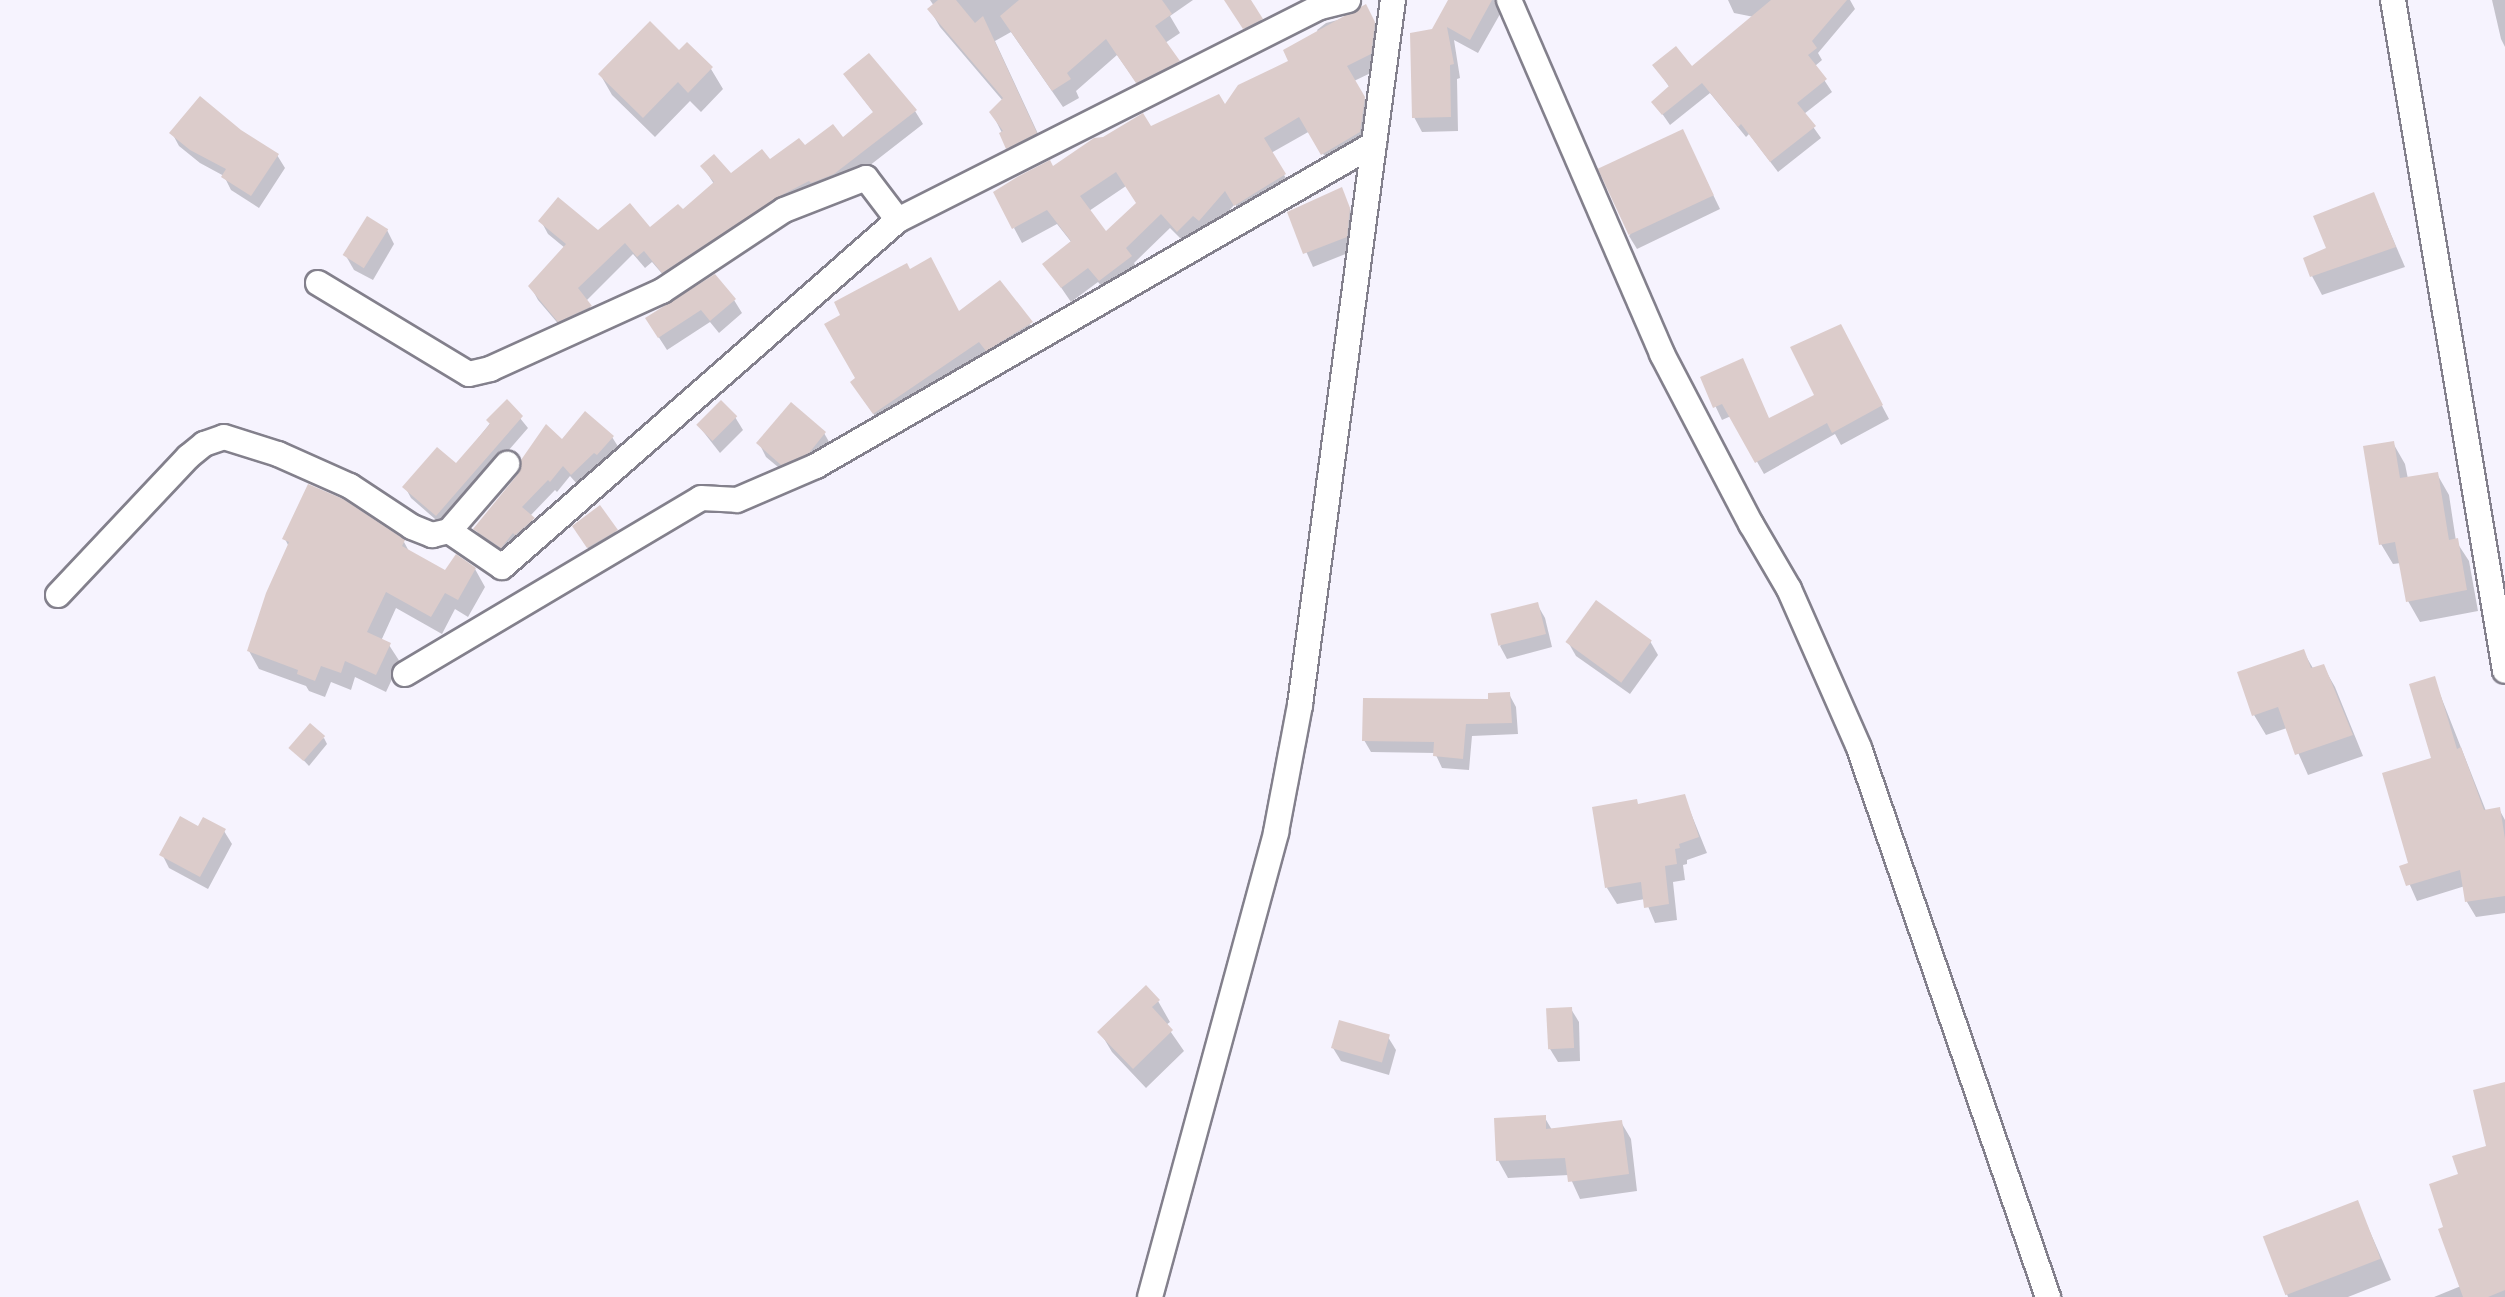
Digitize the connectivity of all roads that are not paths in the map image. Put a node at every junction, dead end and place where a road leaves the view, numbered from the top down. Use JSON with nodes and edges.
{"nodes":[{"id":1,"x":1348,"y":0,"type":"edge"},
{"id":2,"x":1393,"y":0,"type":"edge"},
{"id":3,"x":1509,"y":0,"type":"edge"},
{"id":4,"x":2393,"y":0,"type":"edge"},
{"id":5,"x":1374,"y":144,"type":"junction"},
{"id":6,"x":898,"y":220,"type":"junction"},
{"id":7,"x":318,"y":283,"type":"dead end"},
{"id":8,"x":507,"y":464,"type":"dead end"},
{"id":9,"x":449,"y":531,"type":"junction"},
{"id":10,"x":58,"y":595,"type":"dead end"},
{"id":11,"x":2505,"y":671,"type":"edge"},
{"id":12,"x":405,"y":674,"type":"dead end"},
{"id":13,"x":1150,"y":1297,"type":"edge"},
{"id":14,"x":2048,"y":1297,"type":"edge"}],
"edges":[{"from":1,"to":6,"type":"street"},
{"from":2,"to":5,"type":"street"},
{"from":3,"to":14,"type":"street"},
{"from":4,"to":11,"type":"street"},
{"from":5,"to":12,"type":"street"},
{"from":5,"to":13,"type":"street"},
{"from":6,"to":7,"type":"street"},
{"from":6,"to":9,"type":"street"},
{"from":8,"to":9,"type":"street"},
{"from":9,"to":10,"type":"street"}]}
